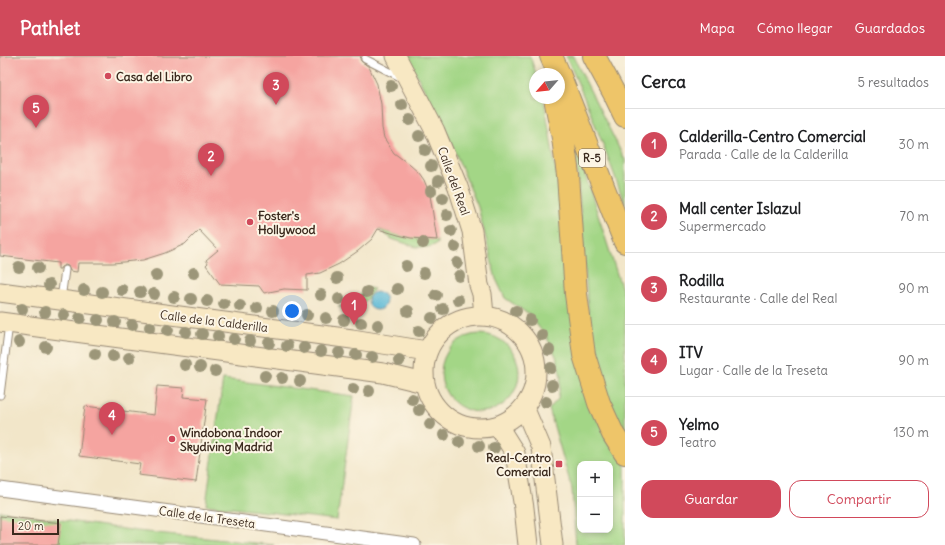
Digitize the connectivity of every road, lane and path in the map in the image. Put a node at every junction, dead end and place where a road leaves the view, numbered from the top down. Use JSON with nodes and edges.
{"nodes":[{"id":1,"x":396,"y":56,"type":"edge"},
{"id":2,"x":542,"y":56,"type":"edge"},
{"id":3,"x":551,"y":56,"type":"edge"},
{"id":4,"x":594,"y":56,"type":"edge"},
{"id":5,"x":365,"y":59,"type":"dead end"},
{"id":6,"x":546,"y":68,"type":"edge"},
{"id":7,"x":556,"y":68,"type":"edge"},
{"id":8,"x":410,"y":82,"type":"junction"},
{"id":9,"x":565,"y":89,"type":"edge"},
{"id":10,"x":555,"y":104,"type":"edge"},
{"id":11,"x":625,"y":116,"type":"edge"},
{"id":12,"x":625,"y":242,"type":"edge"},
{"id":13,"x":65,"y":270,"type":"dead end"},
{"id":14,"x":0,"y":292,"type":"edge"},
{"id":15,"x":61,"y":301,"type":"junction"},
{"id":16,"x":484,"y":316,"type":"junction"},
{"id":17,"x":5,"y":323,"type":"edge"},
{"id":18,"x":427,"y":350,"type":"junction"},
{"id":19,"x":2,"y":370,"type":"edge"},
{"id":20,"x":424,"y":382,"type":"junction"},
{"id":21,"x":0,"y":395,"type":"edge"},
{"id":22,"x":524,"y":408,"type":"junction"},
{"id":23,"x":498,"y":426,"type":"junction"},
{"id":24,"x":625,"y":453,"type":"edge"},
{"id":25,"x":0,"y":489,"type":"edge"},
{"id":26,"x":329,"y":540,"type":"edge"},
{"id":27,"x":414,"y":545,"type":"edge"},
{"id":28,"x":528,"y":545,"type":"edge"},
{"id":29,"x":553,"y":545,"type":"edge"}],
"edges":[{"from":1,"to":8,"type":"street","name":"Calle del Real"},
{"from":2,"to":6,"type":"highway"},
{"from":3,"to":7,"type":"highway","number":"R-5"},
{"from":4,"to":11,"type":"highway"},
{"from":5,"to":8,"type":"lane"},
{"from":8,"to":16,"type":"street","name":"Calle del Real"},
{"from":9,"to":12,"type":"highway","number":"R-5"},
{"from":10,"to":24,"type":"highway"},
{"from":13,"to":15,"type":"lane"},
{"from":14,"to":15,"type":"street","name":"Calle de la Calderilla"},
{"from":15,"to":18,"type":"street","name":"Calle de la Calderilla"},
{"from":16,"to":18,"type":"street"},
{"from":16,"to":22,"type":"street"},
{"from":17,"to":19,"type":"lane"},
{"from":17,"to":20,"type":"street"},
{"from":18,"to":20,"type":"street"},
{"from":19,"to":21,"type":"lane"},
{"from":20,"to":23,"type":"street"},
{"from":22,"to":23,"type":"street"},
{"from":22,"to":29,"type":"street"},
{"from":23,"to":28,"type":"street"},
{"from":25,"to":26,"type":"street","name":"Calle de la Treseta"},
{"from":26,"to":27,"type":"street","name":"Calle de la Treseta"}]}
